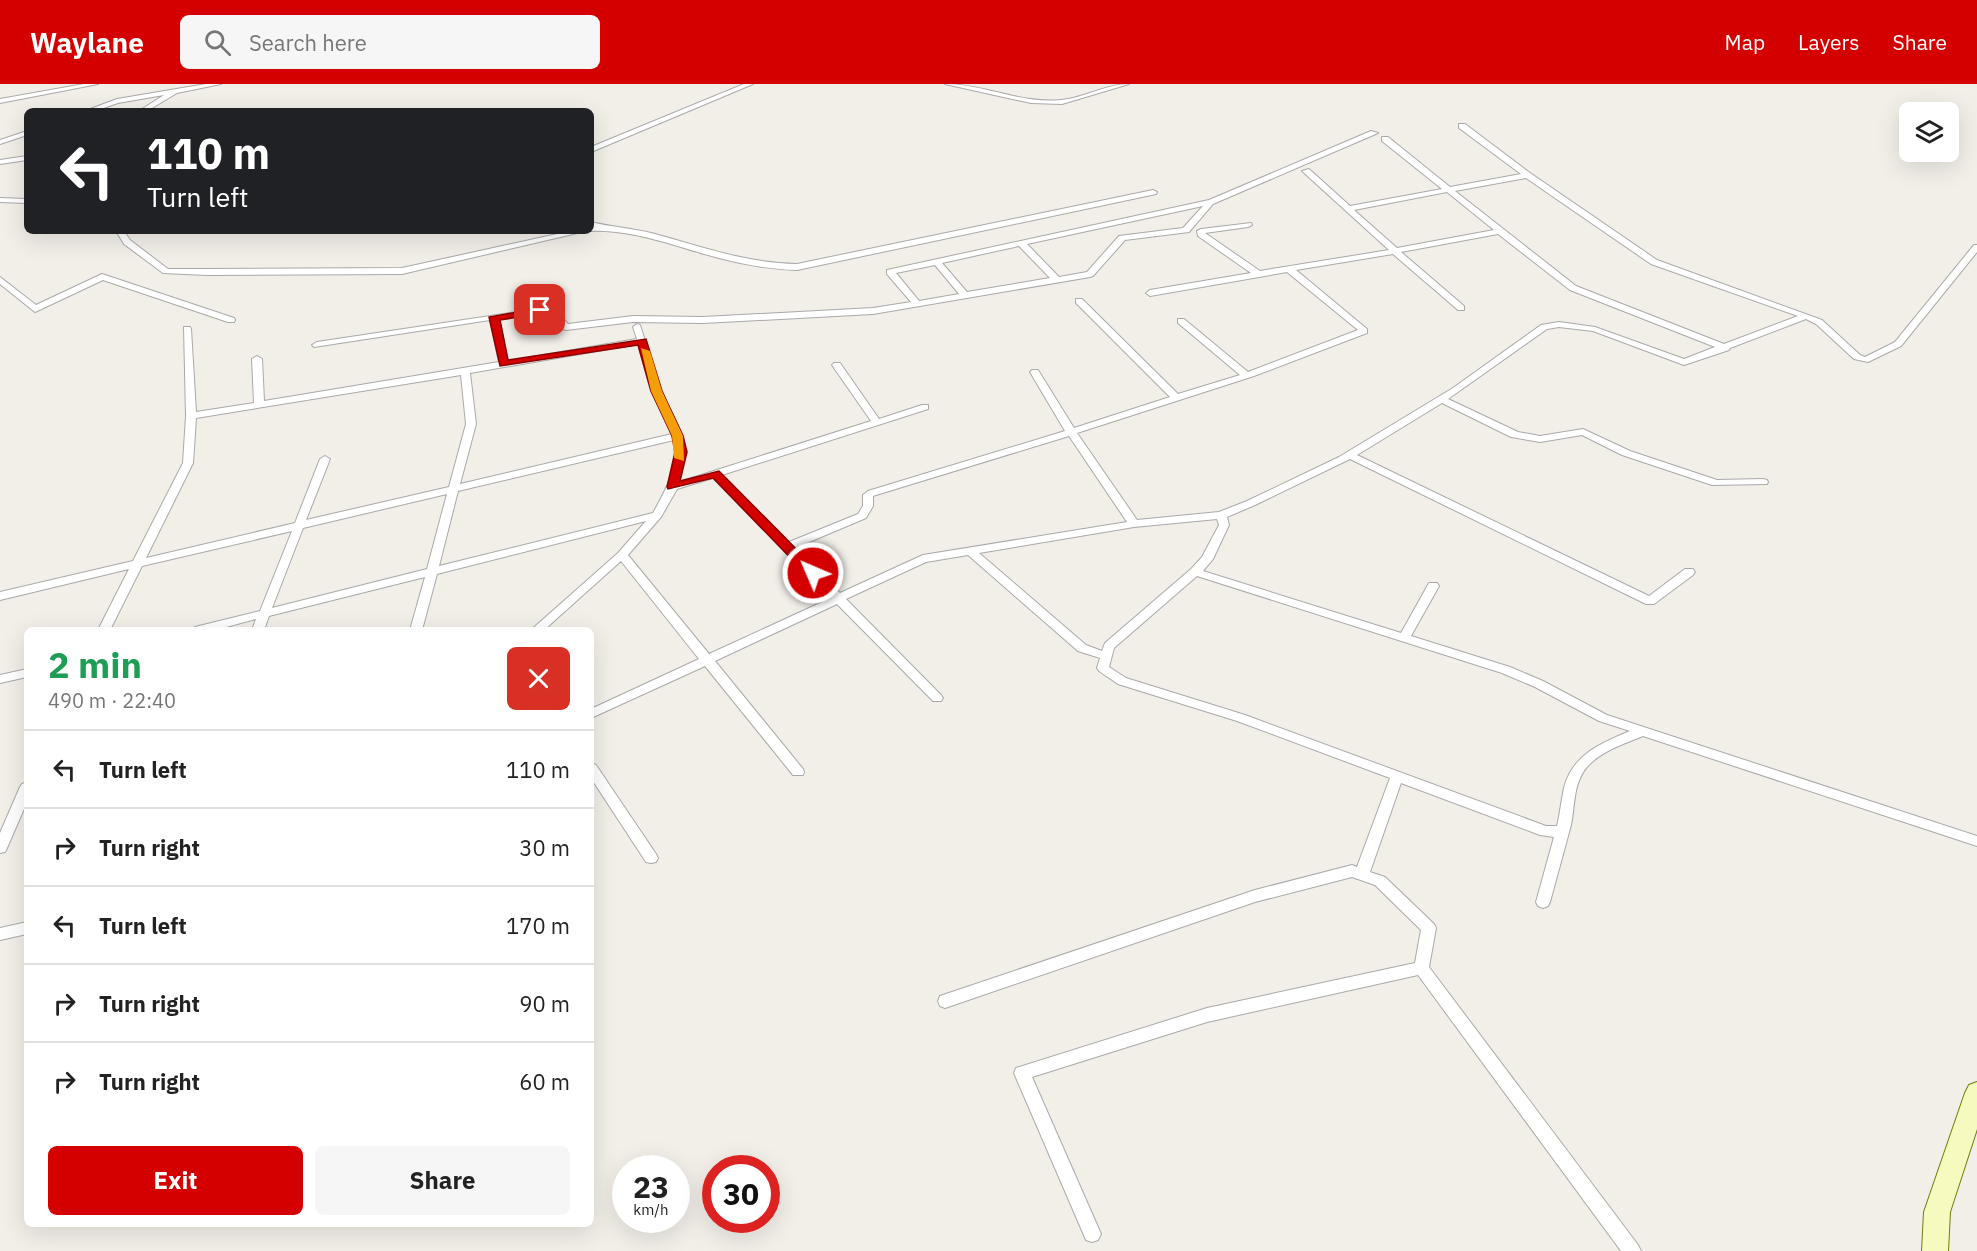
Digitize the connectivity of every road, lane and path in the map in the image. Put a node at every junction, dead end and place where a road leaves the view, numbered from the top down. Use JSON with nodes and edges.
{"nodes":[{"id":1,"x":95,"y":84,"type":"edge"},
{"id":2,"x":218,"y":84,"type":"edge"},
{"id":3,"x":750,"y":84,"type":"edge"},
{"id":4,"x":951,"y":84,"type":"edge"},
{"id":5,"x":1126,"y":84,"type":"edge"},
{"id":6,"x":973,"y":87,"type":"edge"},
{"id":7,"x":175,"y":91,"type":"junction"},
{"id":8,"x":0,"y":101,"type":"edge"},
{"id":9,"x":97,"y":108,"type":"edge"},
{"id":10,"x":147,"y":108,"type":"edge"},
{"id":11,"x":1462,"y":126,"type":"dead end"},
{"id":12,"x":24,"y":134,"type":"edge"},
{"id":13,"x":1374,"y":134,"type":"dead end"},
{"id":14,"x":1385,"y":140,"type":"dead end"},
{"id":15,"x":0,"y":142,"type":"edge"},
{"id":16,"x":594,"y":149,"type":"edge"},
{"id":17,"x":24,"y":158,"type":"edge"},
{"id":18,"x":0,"y":162,"type":"edge"},
{"id":19,"x":1306,"y":171,"type":"dead end"},
{"id":20,"x":1527,"y":175,"type":"junction"},
{"id":21,"x":1450,"y":191,"type":"junction"},
{"id":22,"x":1153,"y":192,"type":"dead end"},
{"id":23,"x":0,"y":200,"type":"edge"},
{"id":24,"x":24,"y":201,"type":"edge"},
{"id":25,"x":1210,"y":202,"type":"junction"},
{"id":26,"x":1347,"y":209,"type":"junction"},
{"id":27,"x":1248,"y":225,"type":"dead end"},
{"id":28,"x":596,"y":228,"type":"edge"},
{"id":29,"x":1500,"y":231,"type":"junction"},
{"id":30,"x":122,"y":234,"type":"edge"},
{"id":31,"x":523,"y":234,"type":"edge"},
{"id":32,"x":568,"y":234,"type":"edge"},
{"id":33,"x":1022,"y":244,"type":"junction"},
{"id":34,"x":517,"y":245,"type":"junction"},
{"id":35,"x":1977,"y":247,"type":"edge"},
{"id":36,"x":1395,"y":250,"type":"junction"},
{"id":37,"x":937,"y":262,"type":"junction"},
{"id":38,"x":1289,"y":269,"type":"junction"},
{"id":39,"x":1258,"y":274,"type":"junction"},
{"id":40,"x":0,"y":280,"type":"edge"},
{"id":41,"x":1058,"y":280,"type":"junction"},
{"id":42,"x":530,"y":288,"type":"dead end"},
{"id":43,"x":1150,"y":293,"type":"dead end"},
{"id":44,"x":965,"y":296,"type":"junction"},
{"id":45,"x":1079,"y":301,"type":"dead end"},
{"id":46,"x":917,"y":304,"type":"junction"},
{"id":47,"x":1461,"y":308,"type":"dead end"},
{"id":48,"x":540,"y":310,"type":"dead end"},
{"id":49,"x":1806,"y":316,"type":"junction"},
{"id":50,"x":494,"y":317,"type":"junction"},
{"id":51,"x":231,"y":320,"type":"dead end"},
{"id":52,"x":1181,"y":321,"type":"dead end"},
{"id":53,"x":637,"y":327,"type":"dead end"},
{"id":54,"x":187,"y":329,"type":"dead end"},
{"id":55,"x":642,"y":341,"type":"junction"},
{"id":56,"x":317,"y":345,"type":"dead end"},
{"id":57,"x":1725,"y":348,"type":"junction"},
{"id":58,"x":256,"y":359,"type":"dead end"},
{"id":59,"x":504,"y":364,"type":"junction"},
{"id":60,"x":837,"y":365,"type":"dead end"},
{"id":61,"x":465,"y":371,"type":"junction"},
{"id":62,"x":1035,"y":372,"type":"dead end"},
{"id":63,"x":1246,"y":375,"type":"junction"},
{"id":64,"x":1175,"y":397,"type":"junction"},
{"id":65,"x":1440,"y":399,"type":"junction"},
{"id":66,"x":259,"y":405,"type":"junction"},
{"id":67,"x":925,"y":406,"type":"dead end"},
{"id":68,"x":191,"y":416,"type":"junction"},
{"id":69,"x":876,"y":422,"type":"junction"},
{"id":70,"x":1071,"y":432,"type":"junction"},
{"id":71,"x":678,"y":436,"type":"junction"},
{"id":72,"x":1349,"y":455,"type":"junction"},
{"id":73,"x":325,"y":459,"type":"dead end"},
{"id":74,"x":715,"y":474,"type":"junction"},
{"id":75,"x":1763,"y":482,"type":"dead end"},
{"id":76,"x":673,"y":487,"type":"junction"},
{"id":77,"x":451,"y":490,"type":"junction"},
{"id":78,"x":657,"y":515,"type":"junction"},
{"id":79,"x":1221,"y":515,"type":"junction"},
{"id":80,"x":1134,"y":524,"type":"junction"},
{"id":81,"x":296,"y":527,"type":"junction"},
{"id":82,"x":787,"y":547,"type":"junction"},
{"id":83,"x":970,"y":551,"type":"junction"},
{"id":84,"x":622,"y":555,"type":"junction"},
{"id":85,"x":138,"y":563,"type":"junction"},
{"id":86,"x":1195,"y":572,"type":"junction"},
{"id":87,"x":1689,"y":572,"type":"dead end"},
{"id":88,"x":429,"y":573,"type":"junction"},
{"id":89,"x":1433,"y":586,"type":"dead end"},
{"id":90,"x":0,"y":596,"type":"edge"},
{"id":91,"x":838,"y":598,"type":"junction"},
{"id":92,"x":264,"y":614,"type":"junction"},
{"id":93,"x":106,"y":627,"type":"edge"},
{"id":94,"x":211,"y":627,"type":"edge"},
{"id":95,"x":259,"y":627,"type":"edge"},
{"id":96,"x":417,"y":627,"type":"edge"},
{"id":97,"x":540,"y":627,"type":"edge"},
{"id":98,"x":1403,"y":639,"type":"junction"},
{"id":99,"x":1105,"y":656,"type":"junction"},
{"id":100,"x":708,"y":658,"type":"junction"},
{"id":101,"x":24,"y":674,"type":"edge"},
{"id":102,"x":0,"y":679,"type":"edge"},
{"id":103,"x":937,"y":698,"type":"dead end"},
{"id":104,"x":594,"y":713,"type":"edge"},
{"id":105,"x":1643,"y":731,"type":"junction"},
{"id":106,"x":594,"y":772,"type":"edge"},
{"id":107,"x":798,"y":772,"type":"dead end"},
{"id":108,"x":1397,"y":776,"type":"junction"},
{"id":109,"x":24,"y":793,"type":"edge"},
{"id":110,"x":1562,"y":832,"type":"junction"},
{"id":111,"x":1977,"y":841,"type":"edge"},
{"id":112,"x":0,"y":848,"type":"edge"},
{"id":113,"x":651,"y":858,"type":"dead end"},
{"id":114,"x":1362,"y":874,"type":"junction"},
{"id":115,"x":1543,"y":902,"type":"dead end"},
{"id":116,"x":24,"y":929,"type":"edge"},
{"id":117,"x":0,"y":934,"type":"edge"},
{"id":118,"x":1421,"y":968,"type":"junction"},
{"id":119,"x":945,"y":1001,"type":"dead end"},
{"id":120,"x":1977,"y":1093,"type":"edge"},
{"id":121,"x":1092,"y":1233,"type":"dead end"},
{"id":122,"x":1632,"y":1251,"type":"edge"},
{"id":123,"x":1935,"y":1251,"type":"edge"}],
"edges":[{"from":1,"to":8,"type":"street"},
{"from":2,"to":7,"type":"street"},
{"from":3,"to":16,"type":"street"},
{"from":4,"to":6,"type":"street"},
{"from":5,"to":6,"type":"street"},
{"from":7,"to":9,"type":"street"},
{"from":7,"to":10,"type":"street"},
{"from":11,"to":20,"type":"street"},
{"from":12,"to":15,"type":"street"},
{"from":13,"to":25,"type":"street"},
{"from":14,"to":21,"type":"street"},
{"from":17,"to":18,"type":"street"},
{"from":19,"to":26,"type":"street"},
{"from":20,"to":21,"type":"street"},
{"from":20,"to":49,"type":"street"},
{"from":21,"to":26,"type":"street"},
{"from":21,"to":29,"type":"street"},
{"from":22,"to":28,"type":"street"},
{"from":23,"to":24,"type":"street"},
{"from":25,"to":33,"type":"street"},
{"from":25,"to":41,"type":"street"},
{"from":26,"to":36,"type":"street"},
{"from":27,"to":39,"type":"street"},
{"from":29,"to":36,"type":"street"},
{"from":29,"to":57,"type":"street"},
{"from":30,"to":34,"type":"street"},
{"from":31,"to":34,"type":"street"},
{"from":32,"to":34,"type":"street"},
{"from":33,"to":37,"type":"street"},
{"from":33,"to":41,"type":"street"},
{"from":35,"to":49,"type":"street"},
{"from":36,"to":38,"type":"street"},
{"from":36,"to":47,"type":"street"},
{"from":37,"to":44,"type":"street"},
{"from":37,"to":46,"type":"street"},
{"from":38,"to":39,"type":"street"},
{"from":38,"to":63,"type":"street"},
{"from":39,"to":43,"type":"street"},
{"from":40,"to":51,"type":"street"},
{"from":41,"to":44,"type":"street"},
{"from":42,"to":46,"type":"street"},
{"from":44,"to":46,"type":"street"},
{"from":45,"to":64,"type":"street"},
{"from":48,"to":50,"type":"street"},
{"from":49,"to":57,"type":"street"},
{"from":50,"to":56,"type":"street"},
{"from":50,"to":59,"type":"street"},
{"from":52,"to":63,"type":"street"},
{"from":53,"to":55,"type":"street"},
{"from":54,"to":68,"type":"street"},
{"from":55,"to":59,"type":"street"},
{"from":55,"to":71,"type":"street"},
{"from":57,"to":65,"type":"street"},
{"from":58,"to":66,"type":"street"},
{"from":59,"to":61,"type":"street"},
{"from":60,"to":69,"type":"street"},
{"from":61,"to":66,"type":"street"},
{"from":61,"to":77,"type":"street"},
{"from":62,"to":70,"type":"street"},
{"from":63,"to":64,"type":"street"},
{"from":64,"to":70,"type":"street"},
{"from":65,"to":72,"type":"street"},
{"from":65,"to":75,"type":"street"},
{"from":66,"to":68,"type":"street"},
{"from":67,"to":69,"type":"street"},
{"from":68,"to":85,"type":"street"},
{"from":69,"to":74,"type":"street"},
{"from":70,"to":80,"type":"street"},
{"from":70,"to":82,"type":"street"},
{"from":71,"to":76,"type":"street"},
{"from":71,"to":77,"type":"street"},
{"from":72,"to":79,"type":"street"},
{"from":72,"to":87,"type":"street"},
{"from":73,"to":81,"type":"street"},
{"from":74,"to":76,"type":"street"},
{"from":74,"to":82,"type":"street"},
{"from":76,"to":78,"type":"street"},
{"from":77,"to":81,"type":"street"},
{"from":77,"to":88,"type":"street"},
{"from":78,"to":84,"type":"street"},
{"from":78,"to":88,"type":"street"},
{"from":79,"to":80,"type":"street"},
{"from":79,"to":86,"type":"street"},
{"from":80,"to":83,"type":"street"},
{"from":81,"to":85,"type":"street"},
{"from":81,"to":92,"type":"street"},
{"from":82,"to":91,"type":"street"},
{"from":83,"to":91,"type":"street"},
{"from":83,"to":99,"type":"street"},
{"from":84,"to":97,"type":"street"},
{"from":84,"to":100,"type":"street"},
{"from":85,"to":90,"type":"street"},
{"from":85,"to":93,"type":"street"},
{"from":86,"to":98,"type":"street"},
{"from":86,"to":99,"type":"street"},
{"from":88,"to":92,"type":"street"},
{"from":88,"to":96,"type":"street"},
{"from":89,"to":98,"type":"street"},
{"from":91,"to":100,"type":"street"},
{"from":91,"to":103,"type":"street"},
{"from":92,"to":94,"type":"street"},
{"from":92,"to":95,"type":"street"},
{"from":98,"to":105,"type":"street"},
{"from":99,"to":108,"type":"street"},
{"from":100,"to":104,"type":"street"},
{"from":100,"to":107,"type":"street"},
{"from":101,"to":102,"type":"street"},
{"from":105,"to":110,"type":"street"},
{"from":105,"to":111,"type":"street"},
{"from":106,"to":113,"type":"street"},
{"from":108,"to":110,"type":"street"},
{"from":108,"to":114,"type":"street"},
{"from":109,"to":112,"type":"street"},
{"from":110,"to":115,"type":"street"},
{"from":114,"to":118,"type":"street"},
{"from":114,"to":119,"type":"street"},
{"from":116,"to":117,"type":"street"},
{"from":118,"to":121,"type":"street"},
{"from":118,"to":122,"type":"street"},
{"from":120,"to":123,"type":"street"}]}
